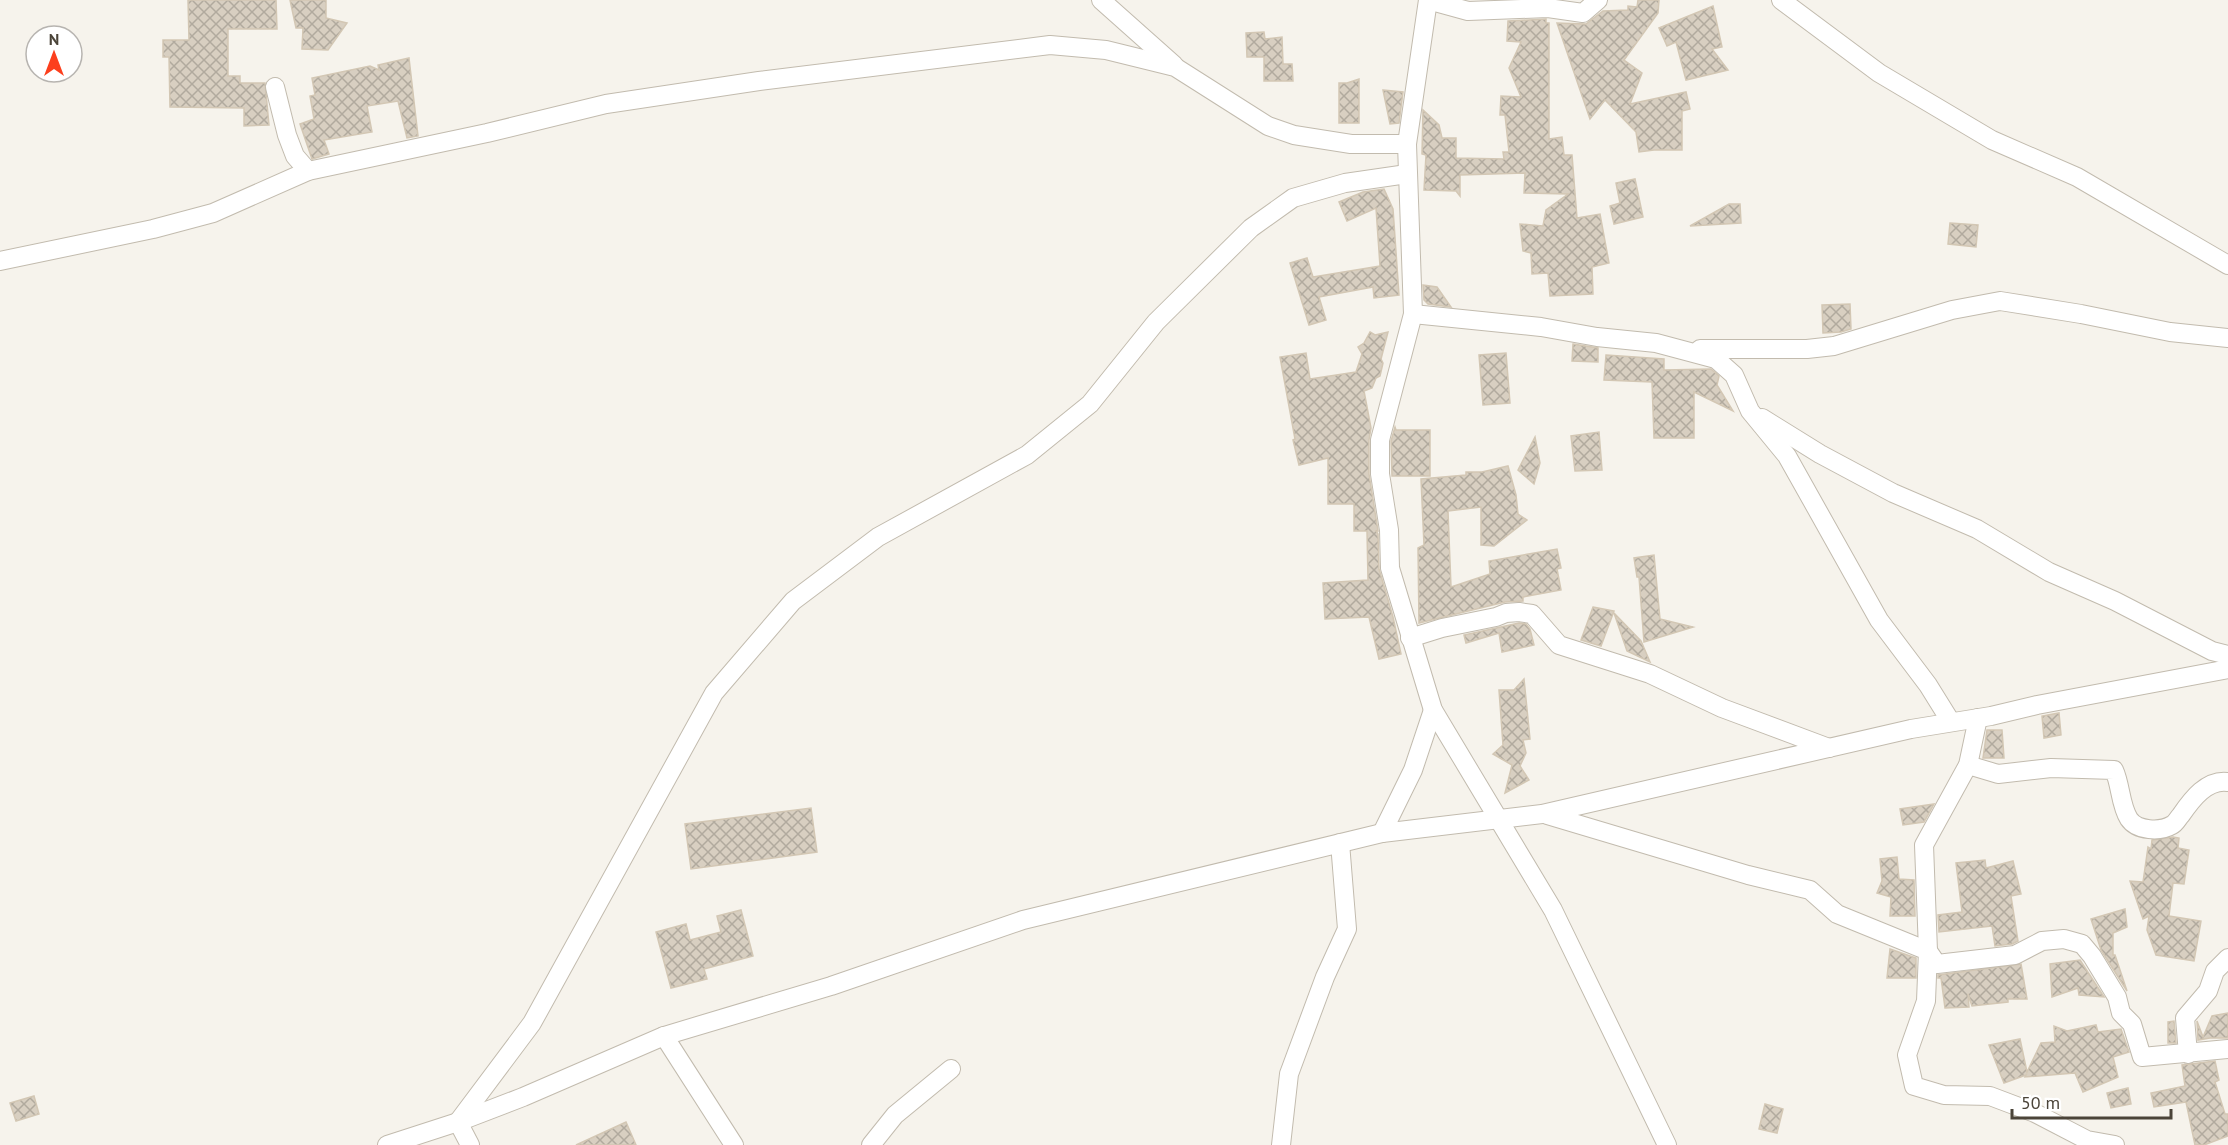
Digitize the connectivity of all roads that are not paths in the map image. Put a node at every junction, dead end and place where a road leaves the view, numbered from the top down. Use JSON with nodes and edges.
{"nodes":[{"id":1,"x":1101,"y":0,"type":"edge"},
{"id":2,"x":1428,"y":0,"type":"edge"},
{"id":3,"x":1598,"y":0,"type":"edge"},
{"id":4,"x":1781,"y":0,"type":"edge"},
{"id":5,"x":1175,"y":67,"type":"junction"},
{"id":6,"x":275,"y":87,"type":"dead end"},
{"id":7,"x":1407,"y":144,"type":"junction"},
{"id":8,"x":308,"y":171,"type":"junction"},
{"id":9,"x":1407,"y":174,"type":"junction"},
{"id":10,"x":0,"y":261,"type":"edge"},
{"id":11,"x":2228,"y":265,"type":"edge"},
{"id":12,"x":1413,"y":314,"type":"junction"},
{"id":13,"x":2228,"y":338,"type":"edge"},
{"id":14,"x":1677,"y":349,"type":"junction"},
{"id":15,"x":1750,"y":411,"type":"junction"},
{"id":16,"x":1410,"y":638,"type":"junction"},
{"id":17,"x":2228,"y":655,"type":"edge"},
{"id":18,"x":2228,"y":669,"type":"edge"},
{"id":19,"x":1433,"y":710,"type":"junction"},
{"id":20,"x":1978,"y":718,"type":"junction"},
{"id":21,"x":1951,"y":722,"type":"junction"},
{"id":22,"x":1829,"y":748,"type":"junction"},
{"id":23,"x":1968,"y":765,"type":"junction"},
{"id":24,"x":2228,"y":782,"type":"edge"},
{"id":25,"x":1542,"y":814,"type":"junction"},
{"id":26,"x":1497,"y":819,"type":"junction"},
{"id":27,"x":1382,"y":833,"type":"junction"},
{"id":28,"x":1340,"y":843,"type":"junction"},
{"id":29,"x":1928,"y":951,"type":"junction"},
{"id":30,"x":2228,"y":958,"type":"edge"},
{"id":31,"x":664,"y":1036,"type":"junction"},
{"id":32,"x":2228,"y":1049,"type":"edge"},
{"id":33,"x":2188,"y":1054,"type":"junction"},
{"id":34,"x":951,"y":1069,"type":"dead end"},
{"id":35,"x":458,"y":1122,"type":"junction"},
{"id":36,"x":387,"y":1145,"type":"edge"},
{"id":37,"x":470,"y":1145,"type":"edge"},
{"id":38,"x":734,"y":1145,"type":"edge"},
{"id":39,"x":871,"y":1145,"type":"edge"},
{"id":40,"x":1281,"y":1145,"type":"edge"},
{"id":41,"x":1667,"y":1145,"type":"edge"},
{"id":42,"x":2115,"y":1145,"type":"edge"}],
"edges":[{"from":1,"to":5,"type":"street"},
{"from":2,"to":3,"type":"street"},
{"from":2,"to":7,"type":"street"},
{"from":4,"to":11,"type":"street"},
{"from":5,"to":7,"type":"street"},
{"from":5,"to":8,"type":"street"},
{"from":6,"to":8,"type":"street"},
{"from":7,"to":9,"type":"street"},
{"from":8,"to":10,"type":"street"},
{"from":9,"to":12,"type":"street"},
{"from":9,"to":35,"type":"street"},
{"from":12,"to":14,"type":"street"},
{"from":12,"to":16,"type":"street"},
{"from":13,"to":14,"type":"street"},
{"from":14,"to":15,"type":"street"},
{"from":15,"to":17,"type":"street"},
{"from":15,"to":21,"type":"street"},
{"from":16,"to":19,"type":"street"},
{"from":16,"to":22,"type":"street"},
{"from":18,"to":20,"type":"street"},
{"from":19,"to":26,"type":"street"},
{"from":19,"to":27,"type":"street"},
{"from":20,"to":21,"type":"street"},
{"from":20,"to":23,"type":"street"},
{"from":21,"to":22,"type":"street"},
{"from":22,"to":25,"type":"street"},
{"from":23,"to":24,"type":"street"},
{"from":23,"to":29,"type":"street"},
{"from":25,"to":26,"type":"street"},
{"from":25,"to":29,"type":"street"},
{"from":26,"to":27,"type":"street"},
{"from":26,"to":41,"type":"street"},
{"from":27,"to":28,"type":"street"},
{"from":28,"to":31,"type":"street"},
{"from":28,"to":40,"type":"street"},
{"from":29,"to":33,"type":"street"},
{"from":29,"to":42,"type":"street"},
{"from":30,"to":33,"type":"street"},
{"from":31,"to":35,"type":"street"},
{"from":31,"to":38,"type":"street"},
{"from":32,"to":33,"type":"street"},
{"from":34,"to":39,"type":"street"},
{"from":35,"to":36,"type":"street"},
{"from":35,"to":37,"type":"street"}]}
